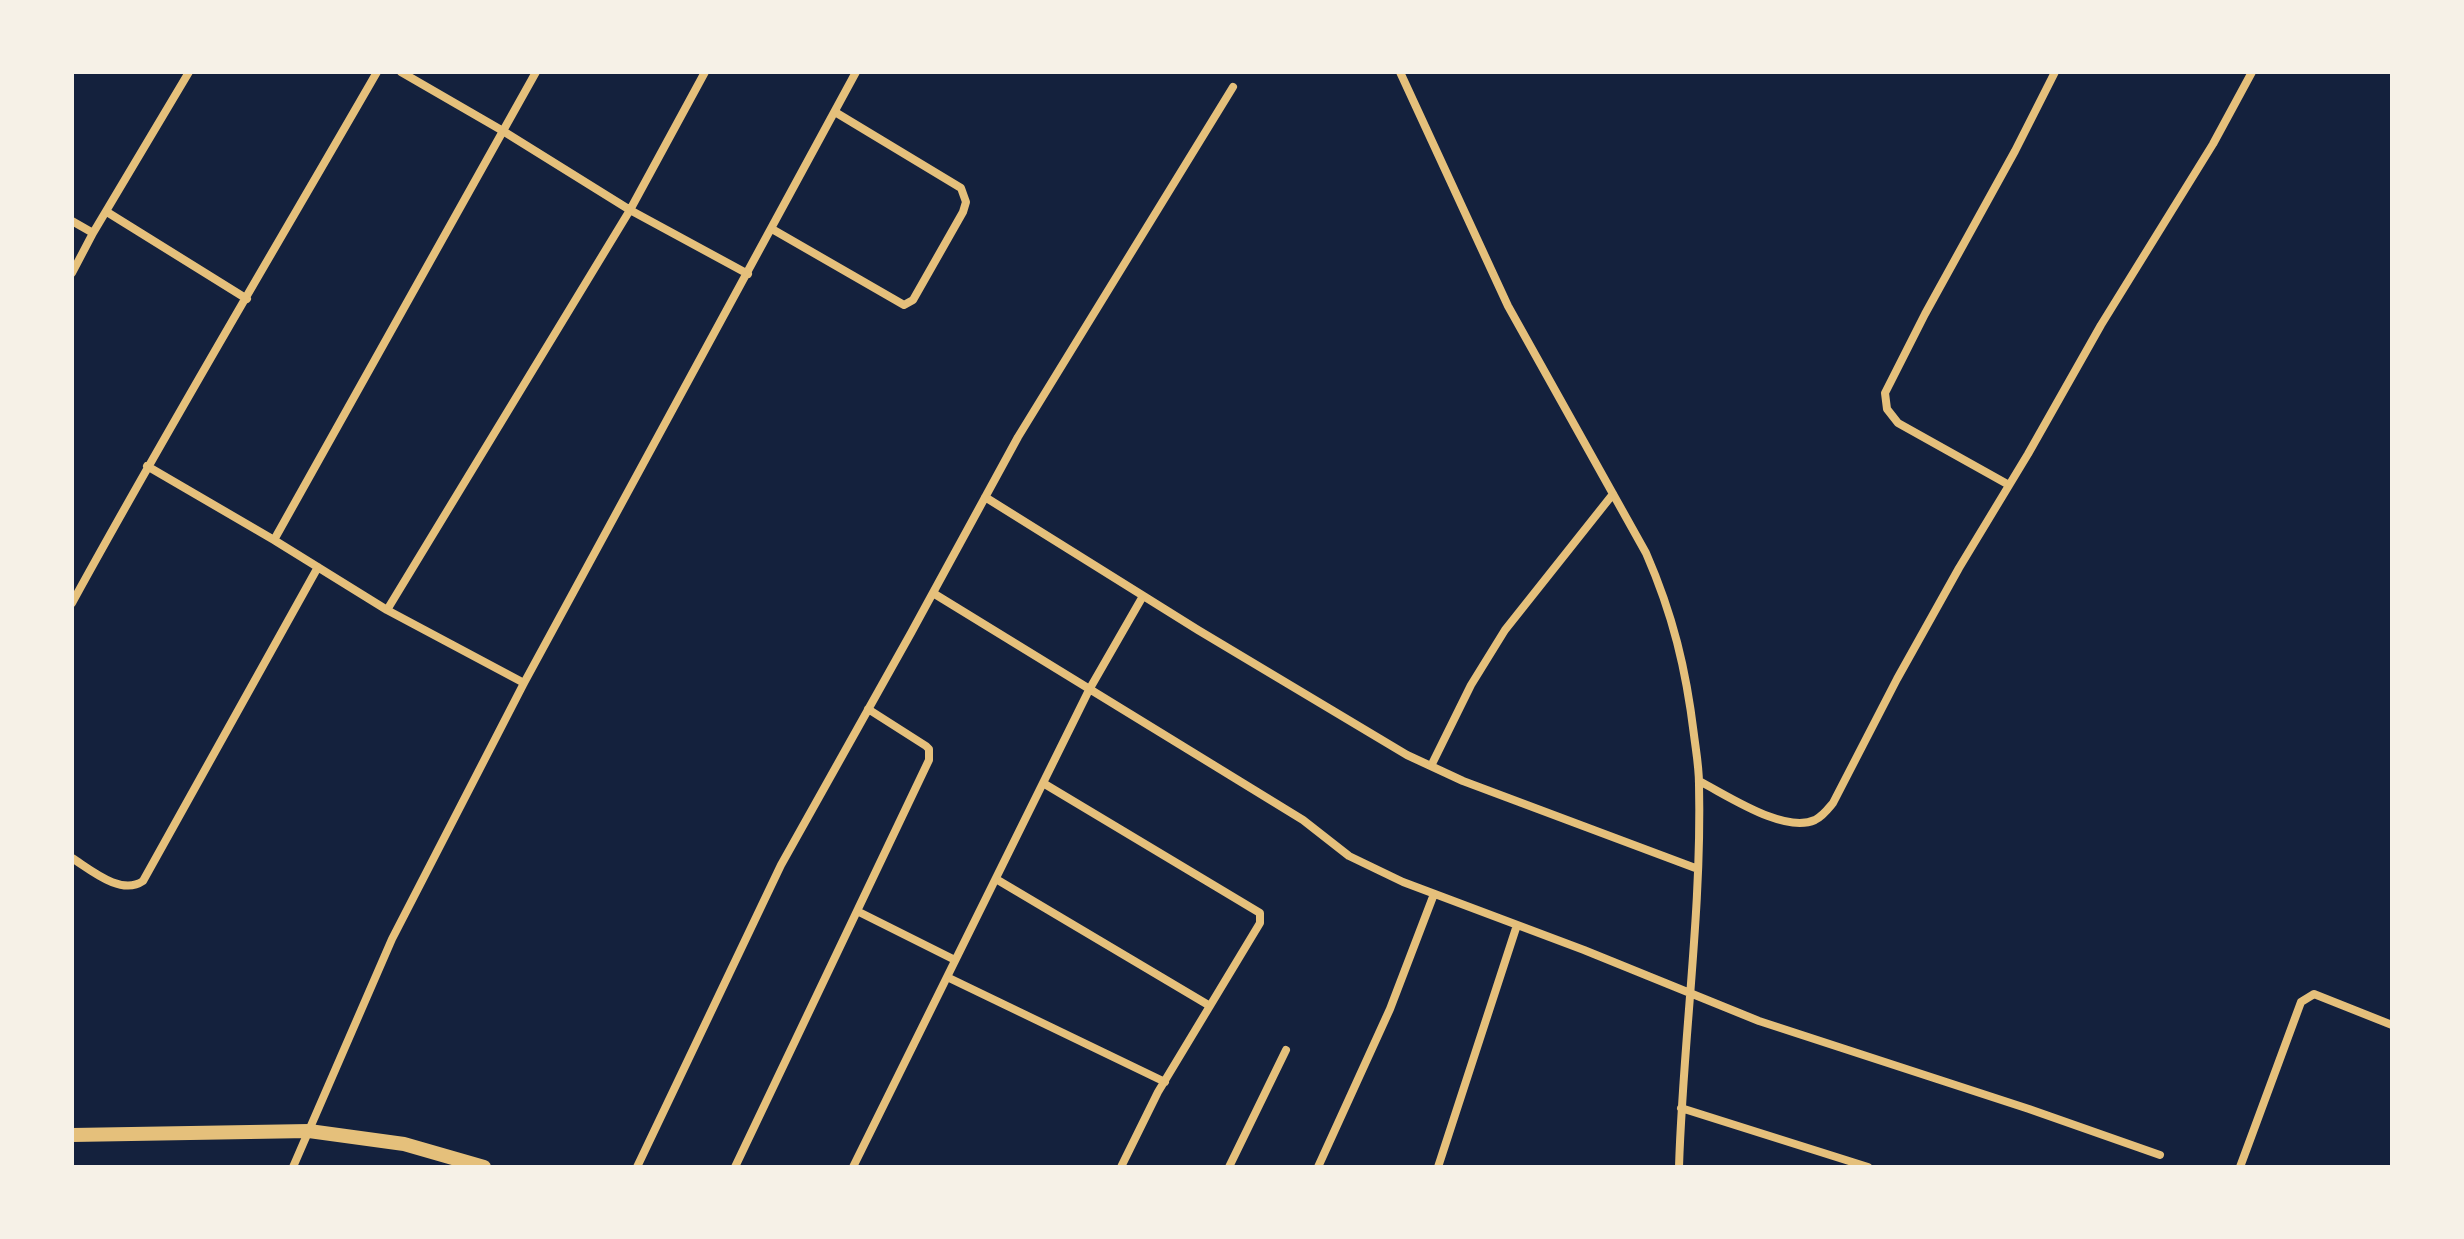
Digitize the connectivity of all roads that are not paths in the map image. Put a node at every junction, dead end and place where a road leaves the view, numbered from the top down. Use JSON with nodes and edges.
{"nodes":[{"id":1,"x":189,"y":72,"type":"edge"},
{"id":2,"x":377,"y":72,"type":"edge"},
{"id":3,"x":401,"y":72,"type":"edge"},
{"id":4,"x":536,"y":72,"type":"edge"},
{"id":5,"x":705,"y":72,"type":"edge"},
{"id":6,"x":856,"y":72,"type":"edge"},
{"id":7,"x":1400,"y":72,"type":"edge"},
{"id":8,"x":2055,"y":72,"type":"edge"},
{"id":9,"x":2252,"y":72,"type":"edge"},
{"id":10,"x":1233,"y":87,"type":"dead end"},
{"id":11,"x":835,"y":112,"type":"junction"},
{"id":12,"x":503,"y":131,"type":"junction"},
{"id":13,"x":630,"y":210,"type":"junction"},
{"id":14,"x":107,"y":212,"type":"junction"},
{"id":15,"x":72,"y":221,"type":"edge"},
{"id":16,"x":772,"y":229,"type":"junction"},
{"id":17,"x":93,"y":233,"type":"junction"},
{"id":18,"x":72,"y":273,"type":"edge"},
{"id":19,"x":748,"y":274,"type":"junction"},
{"id":20,"x":247,"y":299,"type":"junction"},
{"id":21,"x":147,"y":466,"type":"junction"},
{"id":22,"x":2009,"y":485,"type":"junction"},
{"id":23,"x":1613,"y":494,"type":"junction"},
{"id":24,"x":985,"y":497,"type":"junction"},
{"id":25,"x":274,"y":540,"type":"junction"},
{"id":26,"x":318,"y":567,"type":"junction"},
{"id":27,"x":933,"y":593,"type":"junction"},
{"id":28,"x":1143,"y":596,"type":"junction"},
{"id":29,"x":72,"y":603,"type":"edge"},
{"id":30,"x":387,"y":610,"type":"junction"},
{"id":31,"x":524,"y":683,"type":"junction"},
{"id":32,"x":1089,"y":690,"type":"junction"},
{"id":33,"x":868,"y":709,"type":"junction"},
{"id":34,"x":1431,"y":766,"type":"junction"},
{"id":35,"x":1699,"y":781,"type":"junction"},
{"id":36,"x":1043,"y":783,"type":"junction"},
{"id":37,"x":72,"y":858,"type":"edge"},
{"id":38,"x":1698,"y":869,"type":"junction"},
{"id":39,"x":996,"y":879,"type":"junction"},
{"id":40,"x":1434,"y":894,"type":"junction"},
{"id":41,"x":857,"y":911,"type":"junction"},
{"id":42,"x":1517,"y":925,"type":"junction"},
{"id":43,"x":955,"y":960,"type":"junction"},
{"id":44,"x":947,"y":977,"type":"junction"},
{"id":45,"x":1691,"y":992,"type":"junction"},
{"id":46,"x":1210,"y":1006,"type":"junction"},
{"id":47,"x":2392,"y":1025,"type":"edge"},
{"id":48,"x":1286,"y":1050,"type":"dead end"},
{"id":49,"x":1165,"y":1082,"type":"junction"},
{"id":50,"x":1681,"y":1108,"type":"junction"},
{"id":51,"x":309,"y":1131,"type":"junction"},
{"id":52,"x":72,"y":1135,"type":"edge"},
{"id":53,"x":2160,"y":1155,"type":"dead end"},
{"id":54,"x":293,"y":1167,"type":"edge"},
{"id":55,"x":484,"y":1167,"type":"edge"},
{"id":56,"x":637,"y":1167,"type":"edge"},
{"id":57,"x":735,"y":1167,"type":"edge"},
{"id":58,"x":853,"y":1167,"type":"edge"},
{"id":59,"x":1121,"y":1167,"type":"edge"},
{"id":60,"x":1229,"y":1167,"type":"edge"},
{"id":61,"x":1318,"y":1167,"type":"edge"},
{"id":62,"x":1438,"y":1167,"type":"edge"},
{"id":63,"x":1679,"y":1167,"type":"edge"},
{"id":64,"x":1868,"y":1167,"type":"edge"},
{"id":65,"x":2240,"y":1167,"type":"edge"}],
"edges":[{"from":1,"to":14,"type":"street"},
{"from":2,"to":20,"type":"street"},
{"from":3,"to":12,"type":"street"},
{"from":4,"to":12,"type":"street"},
{"from":5,"to":13,"type":"street"},
{"from":6,"to":11,"type":"street"},
{"from":7,"to":23,"type":"street"},
{"from":8,"to":22,"type":"street"},
{"from":9,"to":22,"type":"street"},
{"from":10,"to":24,"type":"street"},
{"from":11,"to":16,"type":"street"},
{"from":11,"to":16,"type":"street"},
{"from":12,"to":13,"type":"street"},
{"from":12,"to":25,"type":"street"},
{"from":13,"to":19,"type":"street"},
{"from":13,"to":30,"type":"street"},
{"from":14,"to":17,"type":"street"},
{"from":14,"to":20,"type":"street"},
{"from":15,"to":17,"type":"street"},
{"from":16,"to":19,"type":"street"},
{"from":17,"to":18,"type":"street"},
{"from":19,"to":31,"type":"street"},
{"from":20,"to":21,"type":"street"},
{"from":21,"to":25,"type":"street"},
{"from":21,"to":29,"type":"street"},
{"from":22,"to":35,"type":"street"},
{"from":23,"to":34,"type":"street"},
{"from":23,"to":35,"type":"street"},
{"from":24,"to":27,"type":"street"},
{"from":24,"to":28,"type":"street"},
{"from":25,"to":26,"type":"street"},
{"from":26,"to":30,"type":"street"},
{"from":26,"to":37,"type":"street"},
{"from":27,"to":32,"type":"street"},
{"from":27,"to":33,"type":"street"},
{"from":28,"to":32,"type":"street"},
{"from":28,"to":34,"type":"street"},
{"from":30,"to":31,"type":"street"},
{"from":31,"to":51,"type":"street"},
{"from":32,"to":36,"type":"street"},
{"from":32,"to":40,"type":"street"},
{"from":33,"to":41,"type":"street"},
{"from":33,"to":56,"type":"street"},
{"from":34,"to":38,"type":"street"},
{"from":35,"to":38,"type":"street"},
{"from":36,"to":39,"type":"street"},
{"from":36,"to":46,"type":"street"},
{"from":38,"to":45,"type":"street"},
{"from":39,"to":43,"type":"street"},
{"from":39,"to":46,"type":"street"},
{"from":40,"to":42,"type":"street"},
{"from":40,"to":61,"type":"street"},
{"from":41,"to":43,"type":"street"},
{"from":41,"to":57,"type":"street"},
{"from":42,"to":45,"type":"street"},
{"from":42,"to":62,"type":"street"},
{"from":43,"to":44,"type":"street"},
{"from":44,"to":49,"type":"street"},
{"from":44,"to":58,"type":"street"},
{"from":45,"to":50,"type":"street"},
{"from":45,"to":53,"type":"street"},
{"from":46,"to":49,"type":"street"},
{"from":47,"to":65,"type":"street"},
{"from":48,"to":60,"type":"street"},
{"from":49,"to":59,"type":"street"},
{"from":50,"to":63,"type":"street"},
{"from":50,"to":64,"type":"street"},
{"from":51,"to":52,"type":"street"},
{"from":51,"to":54,"type":"street"},
{"from":51,"to":55,"type":"street"}]}
